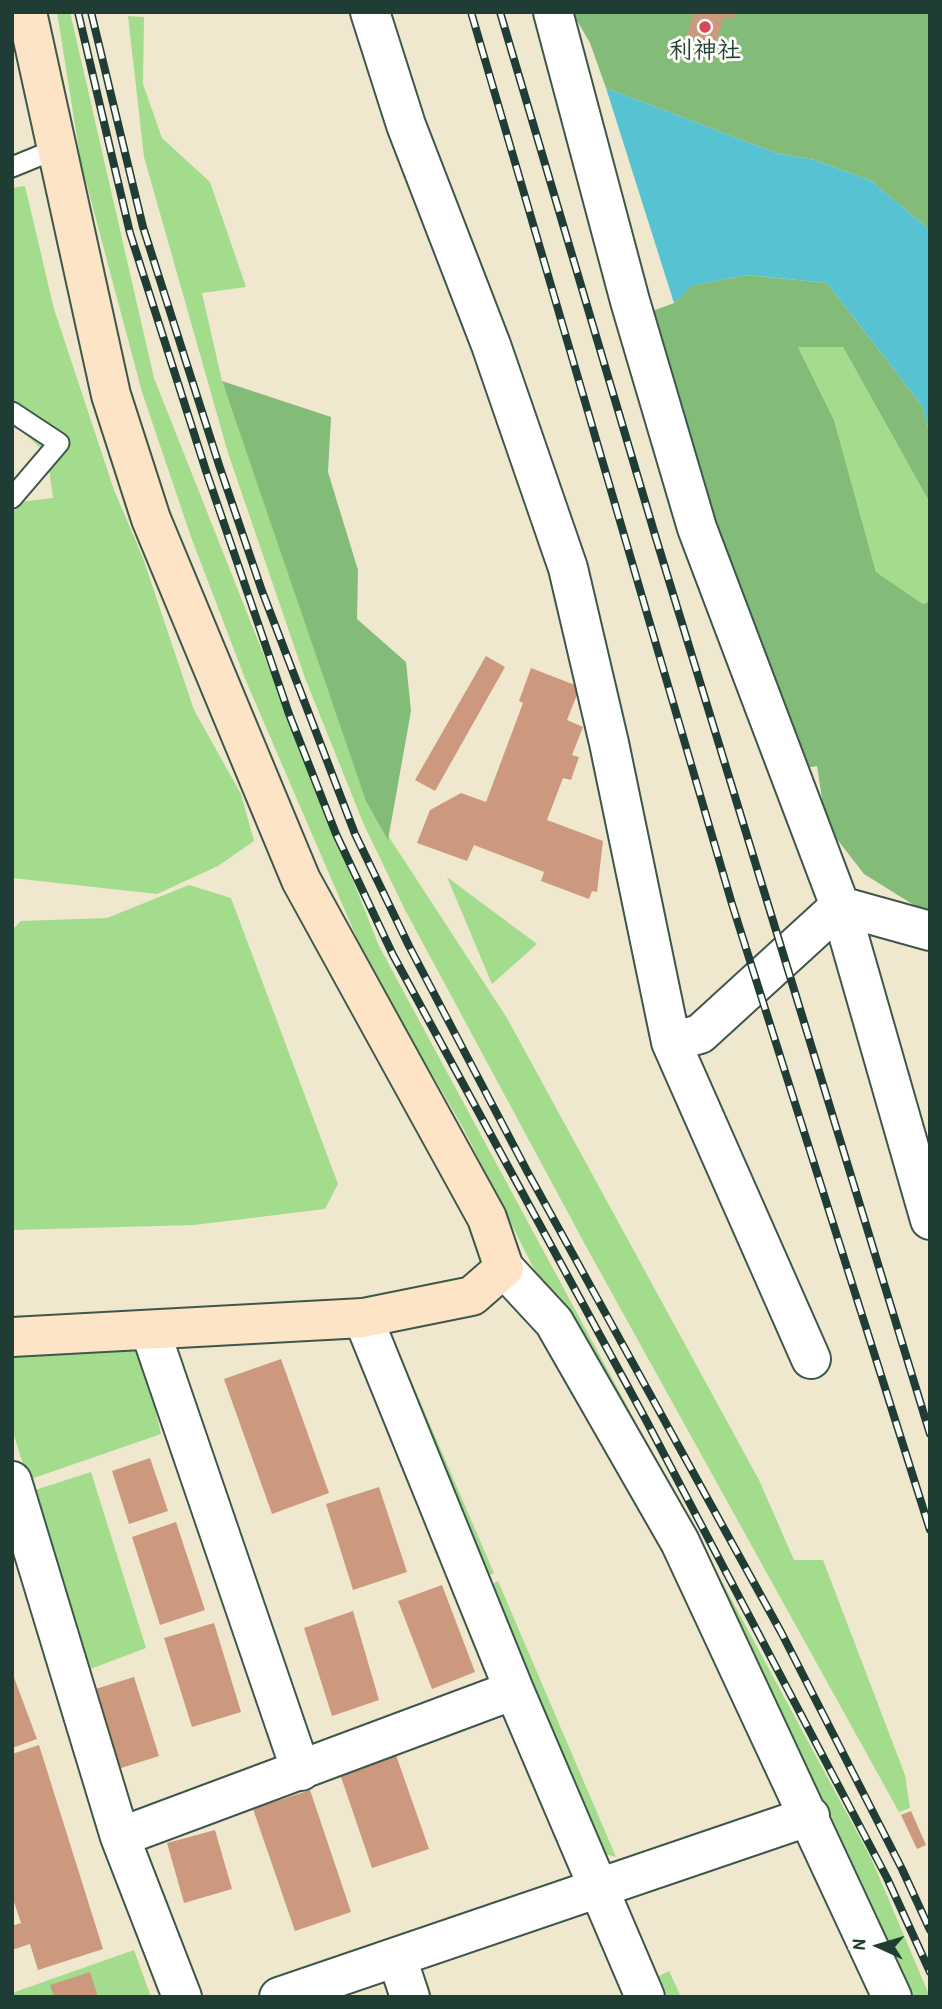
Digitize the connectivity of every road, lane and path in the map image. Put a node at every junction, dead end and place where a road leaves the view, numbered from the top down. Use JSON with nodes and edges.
{"nodes":[{"id":1,"x":27,"y":12,"type":"edge"},
{"id":2,"x":370,"y":12,"type":"edge"},
{"id":3,"x":553,"y":12,"type":"edge"},
{"id":4,"x":58,"y":154,"type":"junction"},
{"id":5,"x":12,"y":167,"type":"edge"},
{"id":6,"x":12,"y":412,"type":"edge"},
{"id":7,"x":12,"y":498,"type":"edge"},
{"id":8,"x":840,"y":906,"type":"junction"},
{"id":9,"x":930,"y":931,"type":"edge"},
{"id":10,"x":671,"y":1042,"type":"junction"},
{"id":11,"x":930,"y":1220,"type":"edge"},
{"id":12,"x":504,"y":1268,"type":"junction"},
{"id":13,"x":363,"y":1318,"type":"junction"},
{"id":14,"x":150,"y":1330,"type":"junction"},
{"id":15,"x":12,"y":1337,"type":"edge"},
{"id":16,"x":811,"y":1359,"type":"dead end"},
{"id":17,"x":12,"y":1481,"type":"edge"},
{"id":18,"x":514,"y":1690,"type":"junction"},
{"id":19,"x":301,"y":1772,"type":"junction"},
{"id":20,"x":810,"y":1816,"type":"junction"},
{"id":21,"x":120,"y":1837,"type":"junction"},
{"id":22,"x":599,"y":1888,"type":"junction"},
{"id":23,"x":397,"y":1958,"type":"junction"},
{"id":24,"x":182,"y":1997,"type":"edge"},
{"id":25,"x":279,"y":1997,"type":"edge"},
{"id":26,"x":410,"y":1997,"type":"edge"},
{"id":27,"x":645,"y":1997,"type":"edge"},
{"id":28,"x":892,"y":1997,"type":"edge"}],
"edges":[{"from":1,"to":4,"type":"street"},
{"from":2,"to":10,"type":"street"},
{"from":3,"to":8,"type":"street"},
{"from":4,"to":5,"type":"lane"},
{"from":4,"to":12,"type":"street"},
{"from":6,"to":7,"type":"lane"},
{"from":8,"to":9,"type":"street"},
{"from":8,"to":10,"type":"street"},
{"from":8,"to":11,"type":"street"},
{"from":10,"to":16,"type":"street"},
{"from":12,"to":13,"type":"street"},
{"from":12,"to":20,"type":"street"},
{"from":13,"to":14,"type":"street"},
{"from":13,"to":18,"type":"street"},
{"from":14,"to":15,"type":"street"},
{"from":14,"to":19,"type":"street"},
{"from":17,"to":21,"type":"street"},
{"from":18,"to":19,"type":"street"},
{"from":18,"to":22,"type":"street"},
{"from":19,"to":21,"type":"street"},
{"from":20,"to":22,"type":"street"},
{"from":20,"to":28,"type":"street"},
{"from":21,"to":24,"type":"street"},
{"from":22,"to":23,"type":"street"},
{"from":22,"to":27,"type":"street"},
{"from":23,"to":25,"type":"street"},
{"from":23,"to":26,"type":"street"}]}
